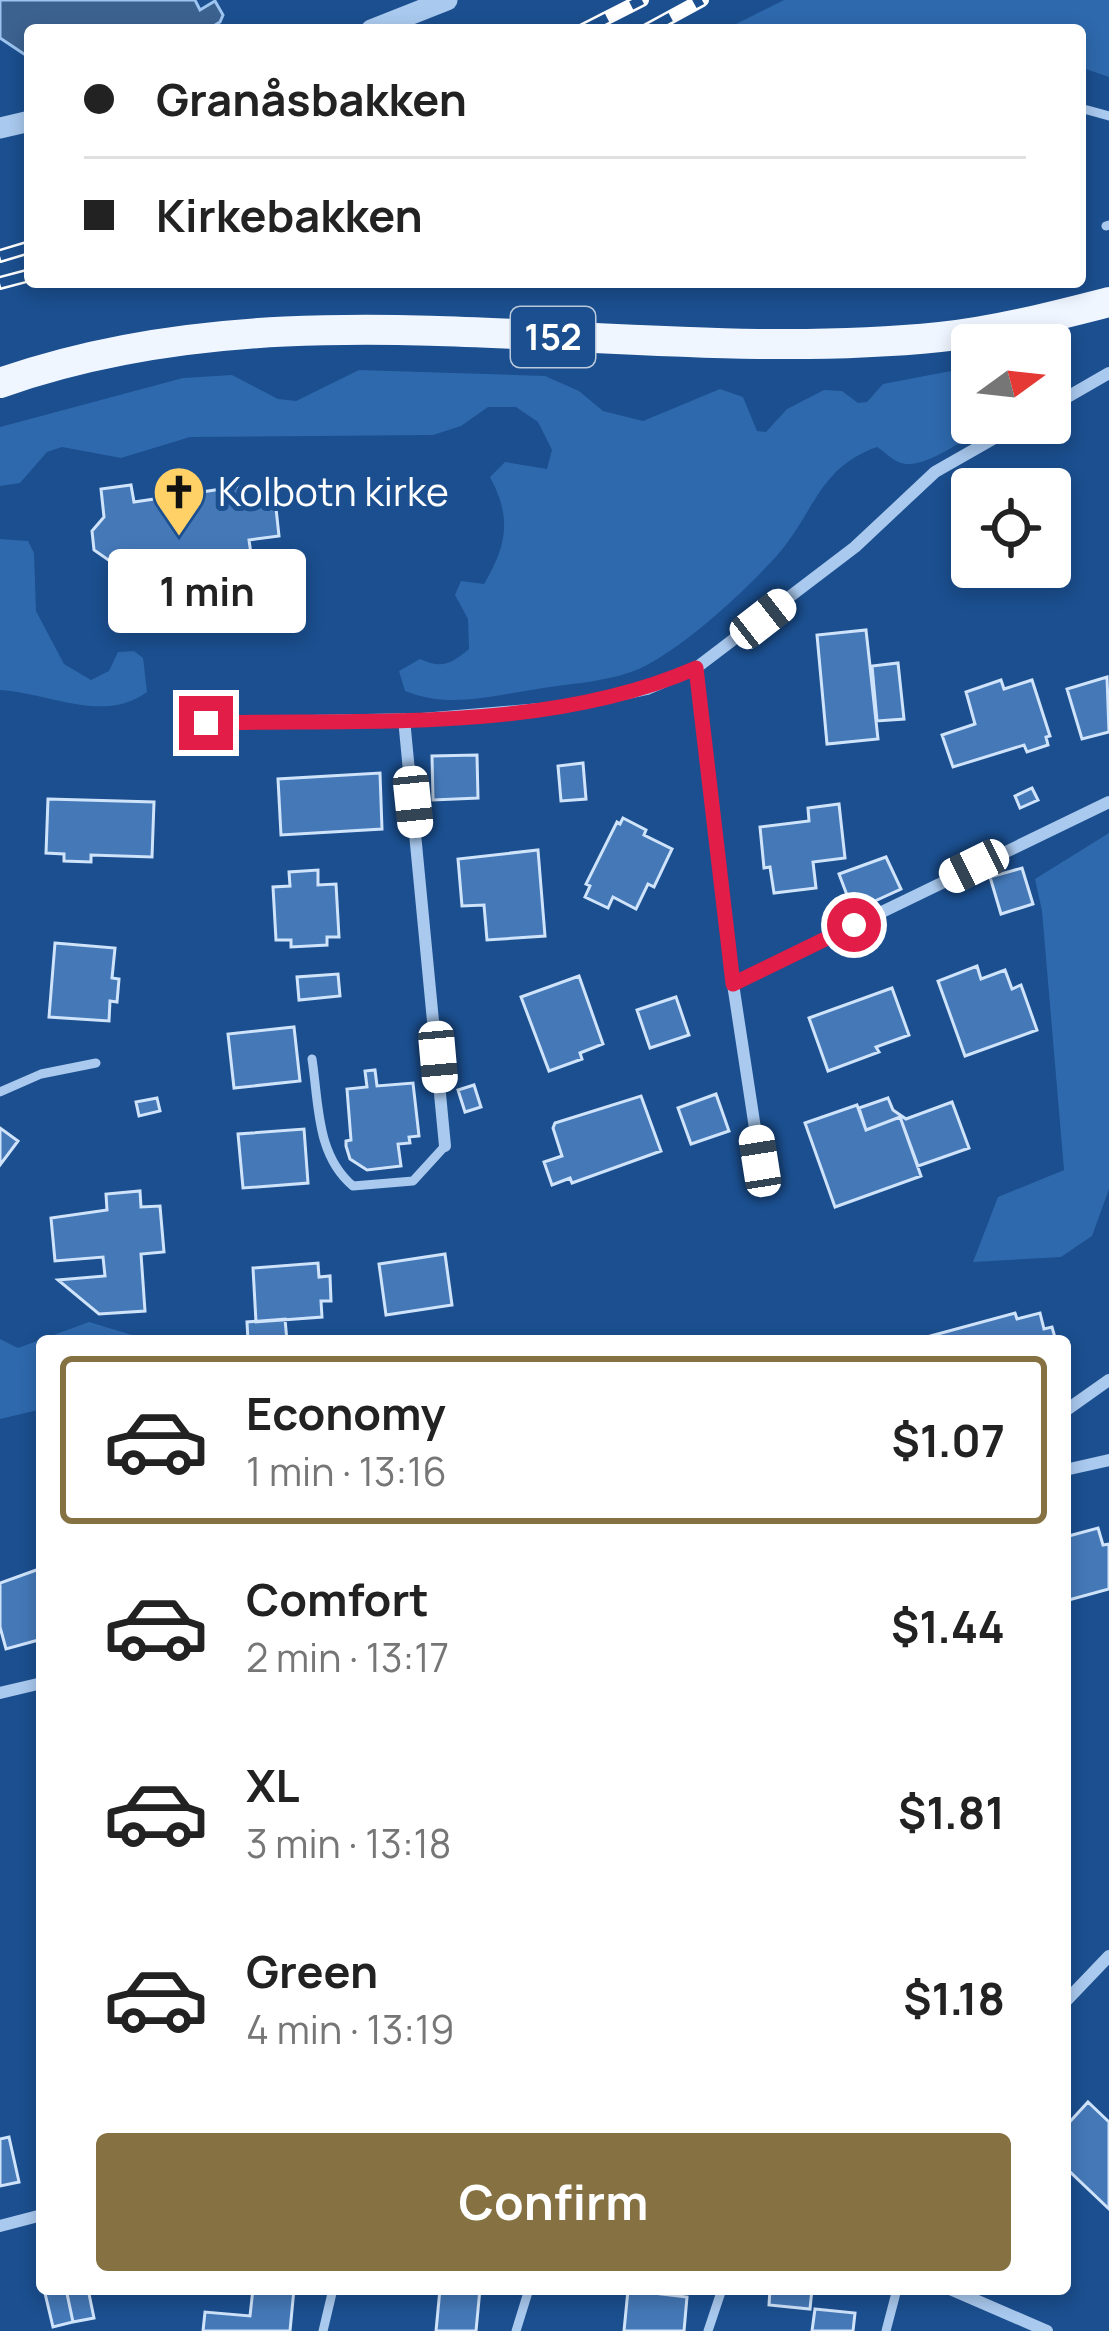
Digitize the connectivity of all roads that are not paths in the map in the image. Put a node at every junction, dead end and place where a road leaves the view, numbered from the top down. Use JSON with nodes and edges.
{"nodes":[{"id":1,"x":447,"y":0,"type":"edge"},
{"id":2,"x":386,"y":24,"type":"edge"},
{"id":3,"x":1109,"y":302,"type":"edge"},
{"id":4,"x":1109,"y":374,"type":"edge"},
{"id":5,"x":0,"y":383,"type":"edge"},
{"id":6,"x":1071,"y":395,"type":"edge"},
{"id":7,"x":985,"y":444,"type":"edge"},
{"id":8,"x":696,"y":668,"type":"junction"},
{"id":9,"x":404,"y":719,"type":"junction"},
{"id":10,"x":206,"y":723,"type":"dead end"},
{"id":11,"x":1109,"y":802,"type":"edge"},
{"id":12,"x":733,"y":984,"type":"junction"},
{"id":13,"x":312,"y":1059,"type":"dead end"},
{"id":14,"x":96,"y":1064,"type":"dead end"},
{"id":15,"x":0,"y":1092,"type":"edge"},
{"id":16,"x":445,"y":1147,"type":"joint"},
{"id":17,"x":760,"y":1161,"type":"dead end"},
{"id":18,"x":1109,"y":1380,"type":"edge"},
{"id":19,"x":1071,"y":1407,"type":"edge"},
{"id":20,"x":1109,"y":1460,"type":"edge"},
{"id":21,"x":1071,"y":1469,"type":"edge"},
{"id":22,"x":36,"y":1684,"type":"edge"},
{"id":23,"x":0,"y":1693,"type":"edge"},
{"id":24,"x":1109,"y":1956,"type":"edge"},
{"id":25,"x":1071,"y":1996,"type":"edge"},
{"id":26,"x":36,"y":2217,"type":"edge"},
{"id":27,"x":0,"y":2226,"type":"edge"},
{"id":28,"x":332,"y":2295,"type":"edge"},
{"id":29,"x":527,"y":2295,"type":"edge"},
{"id":30,"x":720,"y":2295,"type":"edge"},
{"id":31,"x":895,"y":2295,"type":"edge"},
{"id":32,"x":964,"y":2295,"type":"edge"},
{"id":33,"x":323,"y":2331,"type":"edge"},
{"id":34,"x":516,"y":2331,"type":"edge"},
{"id":35,"x":708,"y":2331,"type":"edge"},
{"id":36,"x":886,"y":2331,"type":"edge"},
{"id":37,"x":1047,"y":2331,"type":"edge"}],
"edges":[{"from":1,"to":2,"type":"street"},
{"from":3,"to":5,"type":"main road","number":"152"},
{"from":4,"to":6,"type":"street"},
{"from":7,"to":8,"type":"street"},
{"from":8,"to":9,"type":"street"},
{"from":8,"to":12,"type":"street"},
{"from":9,"to":10,"type":"street"},
{"from":9,"to":16,"type":"street"},
{"from":11,"to":12,"type":"street"},
{"from":12,"to":17,"type":"street"},
{"from":13,"to":16,"type":"lane"},
{"from":14,"to":15,"type":"lane"},
{"from":18,"to":19,"type":"street"},
{"from":20,"to":21,"type":"street"},
{"from":22,"to":23,"type":"street"},
{"from":24,"to":25,"type":"street"},
{"from":26,"to":27,"type":"street"},
{"from":28,"to":33,"type":"lane"},
{"from":29,"to":34,"type":"lane"},
{"from":30,"to":35,"type":"lane"},
{"from":31,"to":36,"type":"lane"},
{"from":32,"to":37,"type":"street"}]}
